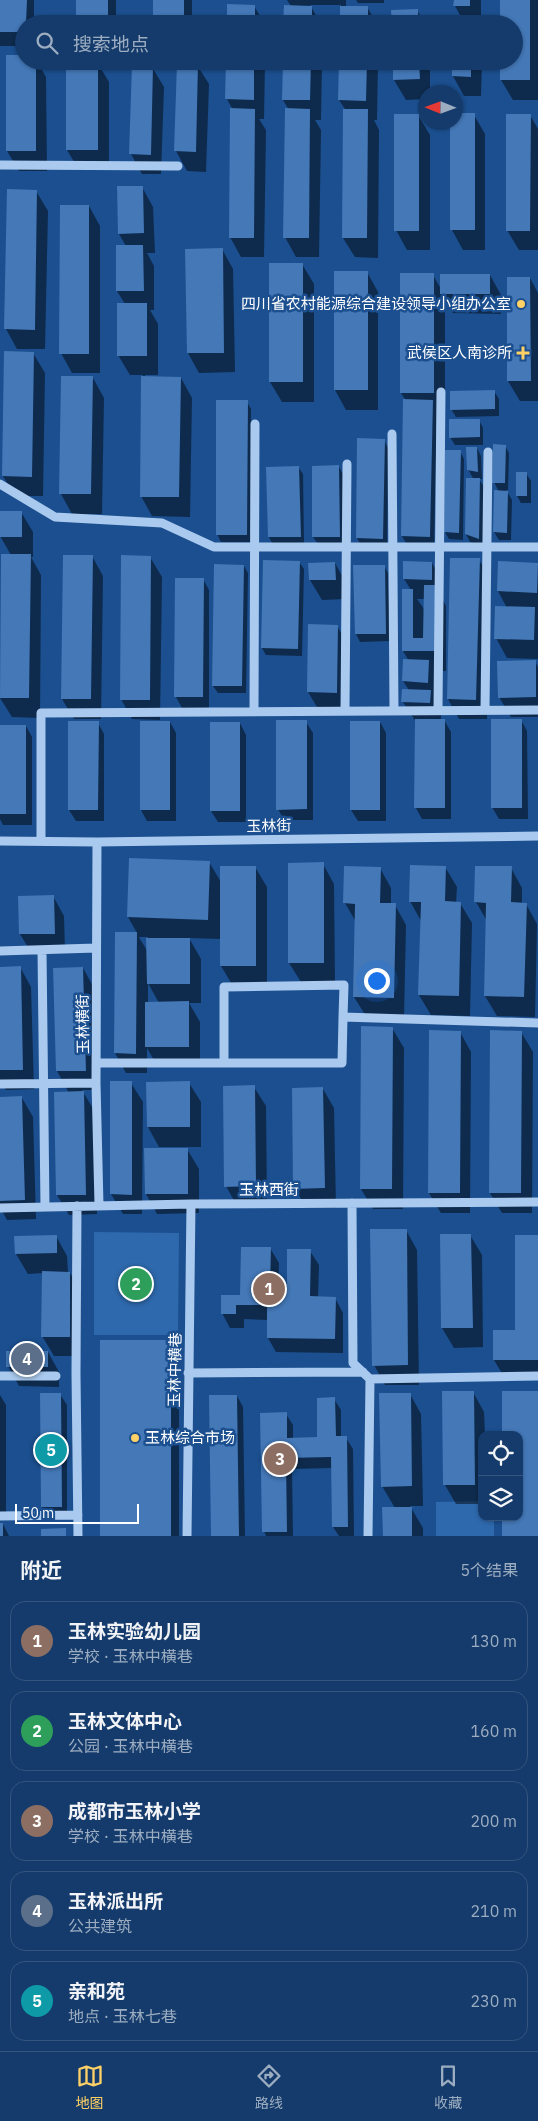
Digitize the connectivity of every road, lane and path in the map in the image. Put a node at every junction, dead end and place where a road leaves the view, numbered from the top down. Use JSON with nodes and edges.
{"nodes":[{"id":1,"x":0,"y":165,"type":"edge"},
{"id":2,"x":178,"y":166,"type":"dead end"},
{"id":3,"x":441,"y":392,"type":"dead end"},
{"id":4,"x":255,"y":424,"type":"dead end"},
{"id":5,"x":392,"y":434,"type":"dead end"},
{"id":6,"x":488,"y":452,"type":"dead end"},
{"id":7,"x":347,"y":464,"type":"dead end"},
{"id":8,"x":0,"y":484,"type":"edge"},
{"id":9,"x":254,"y":547,"type":"junction"},
{"id":10,"x":346,"y":547,"type":"junction"},
{"id":11,"x":393,"y":547,"type":"junction"},
{"id":12,"x":440,"y":547,"type":"junction"},
{"id":13,"x":487,"y":547,"type":"junction"},
{"id":14,"x":538,"y":547,"type":"edge"},
{"id":15,"x":438,"y":710,"type":"junction"},
{"id":16,"x":486,"y":710,"type":"junction"},
{"id":17,"x":538,"y":710,"type":"edge"},
{"id":18,"x":345,"y":711,"type":"junction"},
{"id":19,"x":394,"y":711,"type":"junction"},
{"id":20,"x":254,"y":712,"type":"junction"},
{"id":21,"x":538,"y":836,"type":"edge"},
{"id":22,"x":0,"y":841,"type":"edge"},
{"id":23,"x":41,"y":841,"type":"junction"},
{"id":24,"x":97,"y":842,"type":"junction"},
{"id":25,"x":96,"y":948,"type":"junction"},
{"id":26,"x":42,"y":950,"type":"junction"},
{"id":27,"x":0,"y":951,"type":"edge"},
{"id":28,"x":343,"y":1017,"type":"junction"},
{"id":29,"x":538,"y":1023,"type":"edge"},
{"id":30,"x":97,"y":1063,"type":"junction"},
{"id":31,"x":224,"y":1063,"type":"junction"},
{"id":32,"x":96,"y":1083,"type":"junction"},
{"id":33,"x":0,"y":1084,"type":"edge"},
{"id":34,"x":44,"y":1084,"type":"junction"},
{"id":35,"x":538,"y":1202,"type":"edge"},
{"id":36,"x":352,"y":1203,"type":"junction"},
{"id":37,"x":190,"y":1204,"type":"junction"},
{"id":38,"x":99,"y":1205,"type":"junction"},
{"id":39,"x":77,"y":1206,"type":"junction"},
{"id":40,"x":45,"y":1207,"type":"junction"},
{"id":41,"x":0,"y":1208,"type":"edge"},
{"id":42,"x":188,"y":1374,"type":"junction"},
{"id":43,"x":0,"y":1376,"type":"edge"},
{"id":44,"x":56,"y":1376,"type":"dead end"},
{"id":45,"x":366,"y":1376,"type":"junction"},
{"id":46,"x":538,"y":1376,"type":"edge"},
{"id":47,"x":78,"y":1515,"type":"junction"},
{"id":48,"x":0,"y":1516,"type":"edge"},
{"id":49,"x":78,"y":1536,"type":"edge"},
{"id":50,"x":186,"y":1536,"type":"edge"},
{"id":51,"x":368,"y":1536,"type":"edge"}],
"edges":[{"from":1,"to":2,"type":"street"},
{"from":3,"to":12,"type":"street"},
{"from":4,"to":9,"type":"street"},
{"from":5,"to":11,"type":"street"},
{"from":6,"to":13,"type":"street"},
{"from":7,"to":10,"type":"street"},
{"from":8,"to":9,"type":"street"},
{"from":9,"to":10,"type":"street"},
{"from":9,"to":20,"type":"street"},
{"from":10,"to":11,"type":"street"},
{"from":10,"to":18,"type":"street"},
{"from":11,"to":12,"type":"street"},
{"from":11,"to":19,"type":"street"},
{"from":12,"to":13,"type":"street"},
{"from":12,"to":15,"type":"street"},
{"from":13,"to":14,"type":"street"},
{"from":13,"to":16,"type":"street"},
{"from":15,"to":16,"type":"street"},
{"from":15,"to":19,"type":"street"},
{"from":16,"to":17,"type":"street"},
{"from":18,"to":19,"type":"street"},
{"from":18,"to":20,"type":"street"},
{"from":20,"to":23,"type":"street"},
{"from":21,"to":24,"type":"street","name":"玉林街"},
{"from":22,"to":23,"type":"street","name":"玉林街"},
{"from":23,"to":24,"type":"street","name":"玉林街"},
{"from":24,"to":25,"type":"street","name":"玉林横街"},
{"from":25,"to":26,"type":"street"},
{"from":25,"to":30,"type":"street","name":"玉林横街"},
{"from":26,"to":27,"type":"street"},
{"from":26,"to":34,"type":"street"},
{"from":28,"to":29,"type":"street"},
{"from":28,"to":31,"type":"street"},
{"from":28,"to":31,"type":"street"},
{"from":30,"to":31,"type":"street"},
{"from":30,"to":32,"type":"street","name":"玉林横街"},
{"from":32,"to":34,"type":"street"},
{"from":32,"to":38,"type":"street","name":"玉林横街"},
{"from":33,"to":34,"type":"street"},
{"from":34,"to":40,"type":"street"},
{"from":35,"to":36,"type":"street","name":"玉林西街"},
{"from":36,"to":37,"type":"street","name":"玉林西街"},
{"from":36,"to":45,"type":"street"},
{"from":37,"to":38,"type":"street","name":"玉林西街"},
{"from":37,"to":42,"type":"street","name":"玉林中横巷"},
{"from":38,"to":39,"type":"street","name":"玉林西街"},
{"from":39,"to":40,"type":"street","name":"玉林西街"},
{"from":39,"to":47,"type":"street"},
{"from":40,"to":41,"type":"street","name":"玉林西街"},
{"from":42,"to":45,"type":"street"},
{"from":42,"to":50,"type":"street","name":"玉林中横巷"},
{"from":43,"to":44,"type":"street"},
{"from":45,"to":46,"type":"street"},
{"from":45,"to":51,"type":"street"},
{"from":47,"to":48,"type":"street"},
{"from":47,"to":49,"type":"street"}]}
